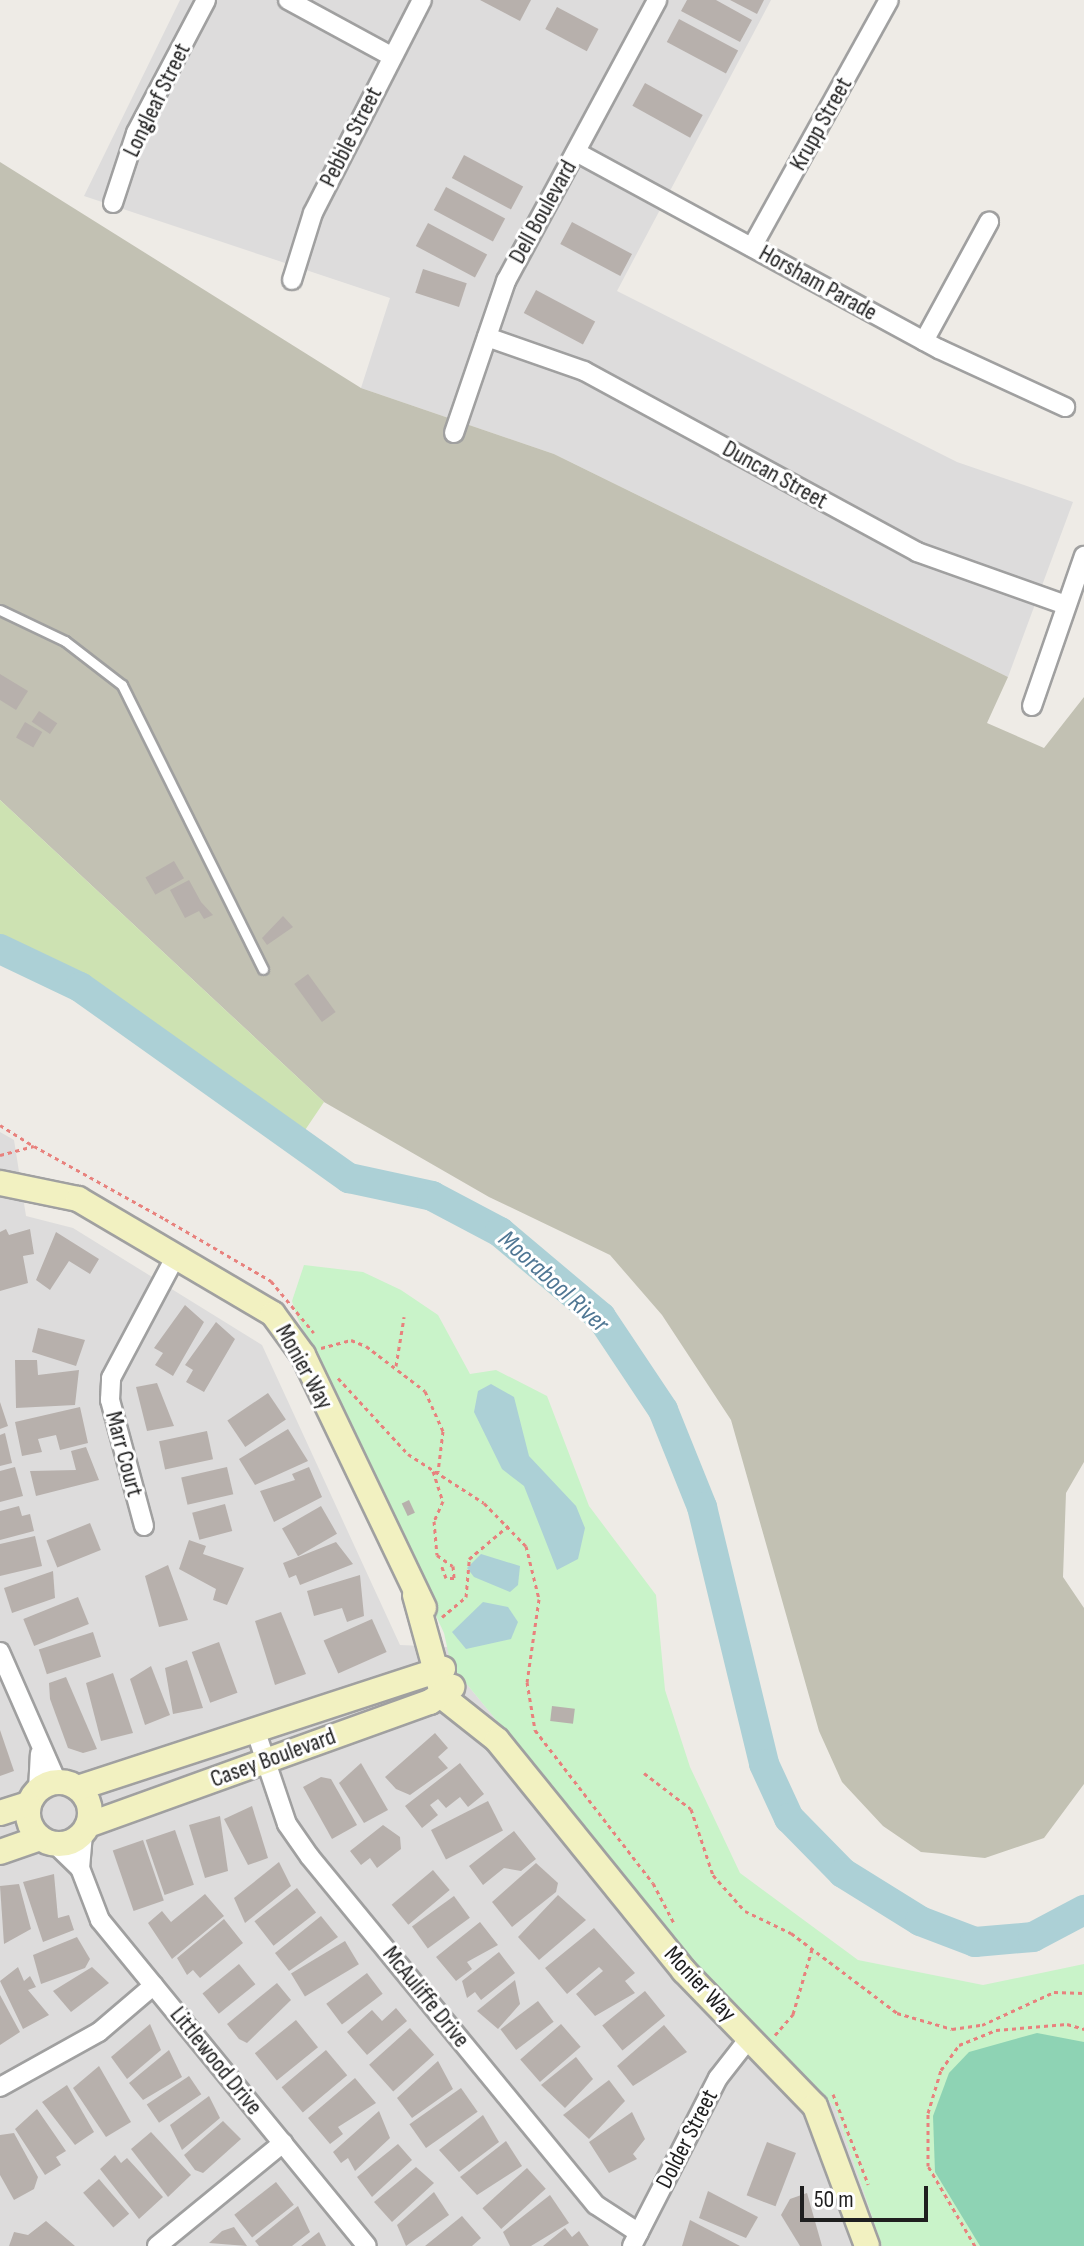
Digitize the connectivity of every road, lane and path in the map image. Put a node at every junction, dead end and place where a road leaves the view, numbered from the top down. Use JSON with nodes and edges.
{"nodes":[{"id":1,"x":206,"y":0,"type":"edge"},
{"id":2,"x":288,"y":0,"type":"edge"},
{"id":3,"x":422,"y":0,"type":"edge"},
{"id":4,"x":657,"y":0,"type":"edge"},
{"id":5,"x":889,"y":0,"type":"edge"},
{"id":6,"x":391,"y":56,"type":"junction"},
{"id":7,"x":576,"y":152,"type":"junction"},
{"id":8,"x":113,"y":203,"type":"dead end"},
{"id":9,"x":989,"y":222,"type":"dead end"},
{"id":10,"x":752,"y":247,"type":"junction"},
{"id":11,"x":292,"y":280,"type":"dead end"},
{"id":12,"x":487,"y":337,"type":"junction"},
{"id":13,"x":924,"y":341,"type":"junction"},
{"id":14,"x":1065,"y":407,"type":"dead end"},
{"id":15,"x":454,"y":433,"type":"dead end"},
{"id":16,"x":1084,"y":556,"type":"edge"},
{"id":17,"x":1066,"y":605,"type":"junction"},
{"id":18,"x":0,"y":610,"type":"edge"},
{"id":19,"x":1032,"y":706,"type":"dead end"},
{"id":20,"x":263,"y":969,"type":"dead end"},
{"id":21,"x":0,"y":1125,"type":"edge"},
{"id":22,"x":34,"y":1146,"type":"junction"},
{"id":23,"x":0,"y":1155,"type":"edge"},
{"id":24,"x":7,"y":1188,"type":"edge"},
{"id":25,"x":177,"y":1254,"type":"junction"},
{"id":26,"x":404,"y":1317,"type":"dead end"},
{"id":27,"x":321,"y":1348,"type":"junction"},
{"id":28,"x":326,"y":1358,"type":"dead end"},
{"id":29,"x":396,"y":1366,"type":"junction"},
{"id":30,"x":331,"y":1368,"type":"dead end"},
{"id":31,"x":435,"y":1472,"type":"junction"},
{"id":32,"x":509,"y":1525,"type":"junction"},
{"id":33,"x":144,"y":1526,"type":"dead end"},
{"id":34,"x":441,"y":1564,"type":"dead end"},
{"id":35,"x":440,"y":1618,"type":"dead end"},
{"id":36,"x":0,"y":1652,"type":"edge"},
{"id":37,"x":443,"y":1680,"type":"junction"},
{"id":38,"x":256,"y":1732,"type":"junction"},
{"id":39,"x":265,"y":1761,"type":"junction"},
{"id":40,"x":644,"y":1773,"type":"dead end"},
{"id":41,"x":50,"y":1791,"type":"junction"},
{"id":42,"x":0,"y":1813,"type":"edge"},
{"id":43,"x":86,"y":1830,"type":"junction"},
{"id":44,"x":48,"y":1842,"type":"junction"},
{"id":45,"x":0,"y":1852,"type":"edge"},
{"id":46,"x":80,"y":1868,"type":"junction"},
{"id":47,"x":682,"y":1937,"type":"dead end"},
{"id":48,"x":813,"y":1949,"type":"junction"},
{"id":49,"x":154,"y":1985,"type":"junction"},
{"id":50,"x":1084,"y":1993,"type":"edge"},
{"id":51,"x":1084,"y":2029,"type":"edge"},
{"id":52,"x":758,"y":2032,"type":"junction"},
{"id":53,"x":775,"y":2035,"type":"junction"},
{"id":54,"x":784,"y":2045,"type":"dead end"},
{"id":55,"x":0,"y":2087,"type":"edge"},
{"id":56,"x":828,"y":2089,"type":"dead end"},
{"id":57,"x":283,"y":2143,"type":"junction"},
{"id":58,"x":870,"y":2191,"type":"dead end"},
{"id":59,"x":636,"y":2239,"type":"edge"},
{"id":60,"x":157,"y":2246,"type":"edge"},
{"id":61,"x":367,"y":2246,"type":"edge"},
{"id":62,"x":867,"y":2246,"type":"edge"},
{"id":63,"x":975,"y":2246,"type":"edge"}],
"edges":[{"from":1,"to":8,"type":"street","name":"Longleaf Street"},
{"from":2,"to":6,"type":"street"},
{"from":3,"to":6,"type":"street","name":"Pebble Street"},
{"from":4,"to":7,"type":"street","name":"Dell Boulevard"},
{"from":5,"to":10,"type":"street","name":"Krupp Street"},
{"from":6,"to":11,"type":"street","name":"Pebble Street"},
{"from":7,"to":10,"type":"street","name":"Horsham Parade"},
{"from":7,"to":12,"type":"street","name":"Dell Boulevard"},
{"from":9,"to":13,"type":"street"},
{"from":10,"to":13,"type":"street","name":"Horsham Parade"},
{"from":12,"to":15,"type":"street","name":"Dell Boulevard"},
{"from":12,"to":17,"type":"street","name":"Duncan Street"},
{"from":13,"to":14,"type":"street","name":"Horsham Parade"},
{"from":16,"to":17,"type":"street"},
{"from":17,"to":19,"type":"street"},
{"from":18,"to":20,"type":"lane"},
{"from":21,"to":22,"type":"path"},
{"from":22,"to":23,"type":"path"},
{"from":22,"to":27,"type":"path"},
{"from":24,"to":25,"type":"street","name":"Monier Way"},
{"from":25,"to":33,"type":"street","name":"Marr Court"},
{"from":25,"to":37,"type":"street","name":"Monier Way"},
{"from":26,"to":29,"type":"path"},
{"from":27,"to":28,"type":"path"},
{"from":27,"to":29,"type":"path"},
{"from":29,"to":31,"type":"path"},
{"from":30,"to":31,"type":"path"},
{"from":31,"to":32,"type":"path"},
{"from":31,"to":34,"type":"path"},
{"from":32,"to":35,"type":"path"},
{"from":32,"to":47,"type":"path"},
{"from":36,"to":41,"type":"street"},
{"from":37,"to":38,"type":"street","name":"Casey Boulevard"},
{"from":37,"to":39,"type":"street","name":"Casey Boulevard"},
{"from":37,"to":52,"type":"street","name":"Monier Way"},
{"from":38,"to":39,"type":"street","name":"McAuliffe Drive"},
{"from":38,"to":41,"type":"street","name":"Casey Boulevard"},
{"from":39,"to":43,"type":"street","name":"Casey Boulevard"},
{"from":39,"to":59,"type":"street","name":"McAuliffe Drive"},
{"from":40,"to":48,"type":"path"},
{"from":41,"to":42,"type":"street","name":"Casey Boulevard"},
{"from":41,"to":43,"type":"street"},
{"from":41,"to":44,"type":"street"},
{"from":43,"to":44,"type":"street","name":"Casey Boulevard"},
{"from":43,"to":46,"type":"street","name":"Littlewood Drive"},
{"from":44,"to":45,"type":"street"},
{"from":44,"to":46,"type":"street","name":"Littlewood Drive"},
{"from":46,"to":49,"type":"street","name":"Littlewood Drive"},
{"from":48,"to":50,"type":"path"},
{"from":48,"to":53,"type":"path"},
{"from":49,"to":55,"type":"street"},
{"from":49,"to":57,"type":"street","name":"Littlewood Drive"},
{"from":51,"to":63,"type":"path"},
{"from":52,"to":53,"type":"path"},
{"from":52,"to":59,"type":"street","name":"Dolder Street"},
{"from":52,"to":62,"type":"street","name":"Monier Way"},
{"from":53,"to":54,"type":"path"},
{"from":56,"to":58,"type":"path"},
{"from":57,"to":60,"type":"street"},
{"from":57,"to":61,"type":"street","name":"Littlewood Drive"}]}
